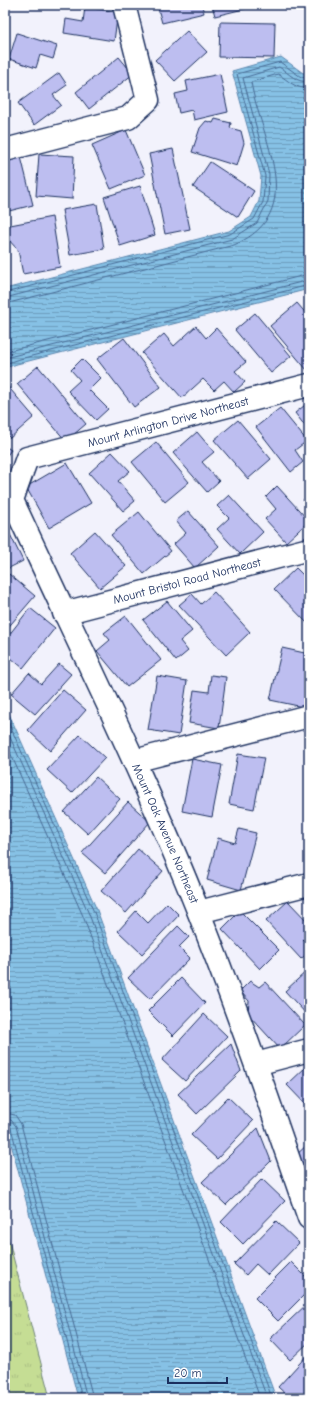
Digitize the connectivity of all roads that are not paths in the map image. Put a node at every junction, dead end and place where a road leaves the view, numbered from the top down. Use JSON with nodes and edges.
{"nodes":[{"id":1,"x":124,"y":5,"type":"edge"},
{"id":2,"x":5,"y":150,"type":"edge"},
{"id":3,"x":309,"y":385,"type":"edge"},
{"id":4,"x":27,"y":458,"type":"joint"},
{"id":5,"x":309,"y":549,"type":"edge"},
{"id":6,"x":64,"y":613,"type":"junction"},
{"id":7,"x":309,"y":716,"type":"edge"},
{"id":8,"x":134,"y":761,"type":"junction"},
{"id":9,"x":309,"y":884,"type":"edge"},
{"id":10,"x":199,"y":912,"type":"junction"},
{"id":11,"x":309,"y":1050,"type":"edge"},
{"id":12,"x":256,"y":1064,"type":"junction"},
{"id":13,"x":309,"y":1217,"type":"edge"}],
"edges":[{"from":1,"to":2,"type":"street"},
{"from":3,"to":4,"type":"street","name":"Mount Arlington Drive Northeast"},
{"from":4,"to":6,"type":"street","name":"Mount Oak Avenue Northeast"},
{"from":5,"to":6,"type":"street","name":"Mount Bristol Road Northeast"},
{"from":6,"to":8,"type":"street","name":"Mount Oak Avenue Northeast"},
{"from":7,"to":8,"type":"street"},
{"from":8,"to":10,"type":"street","name":"Mount Oak Avenue Northeast"},
{"from":9,"to":10,"type":"street"},
{"from":10,"to":12,"type":"street","name":"Mount Oak Avenue Northeast"},
{"from":11,"to":12,"type":"street"},
{"from":12,"to":13,"type":"street","name":"Mount Oak Avenue Northeast"}]}
